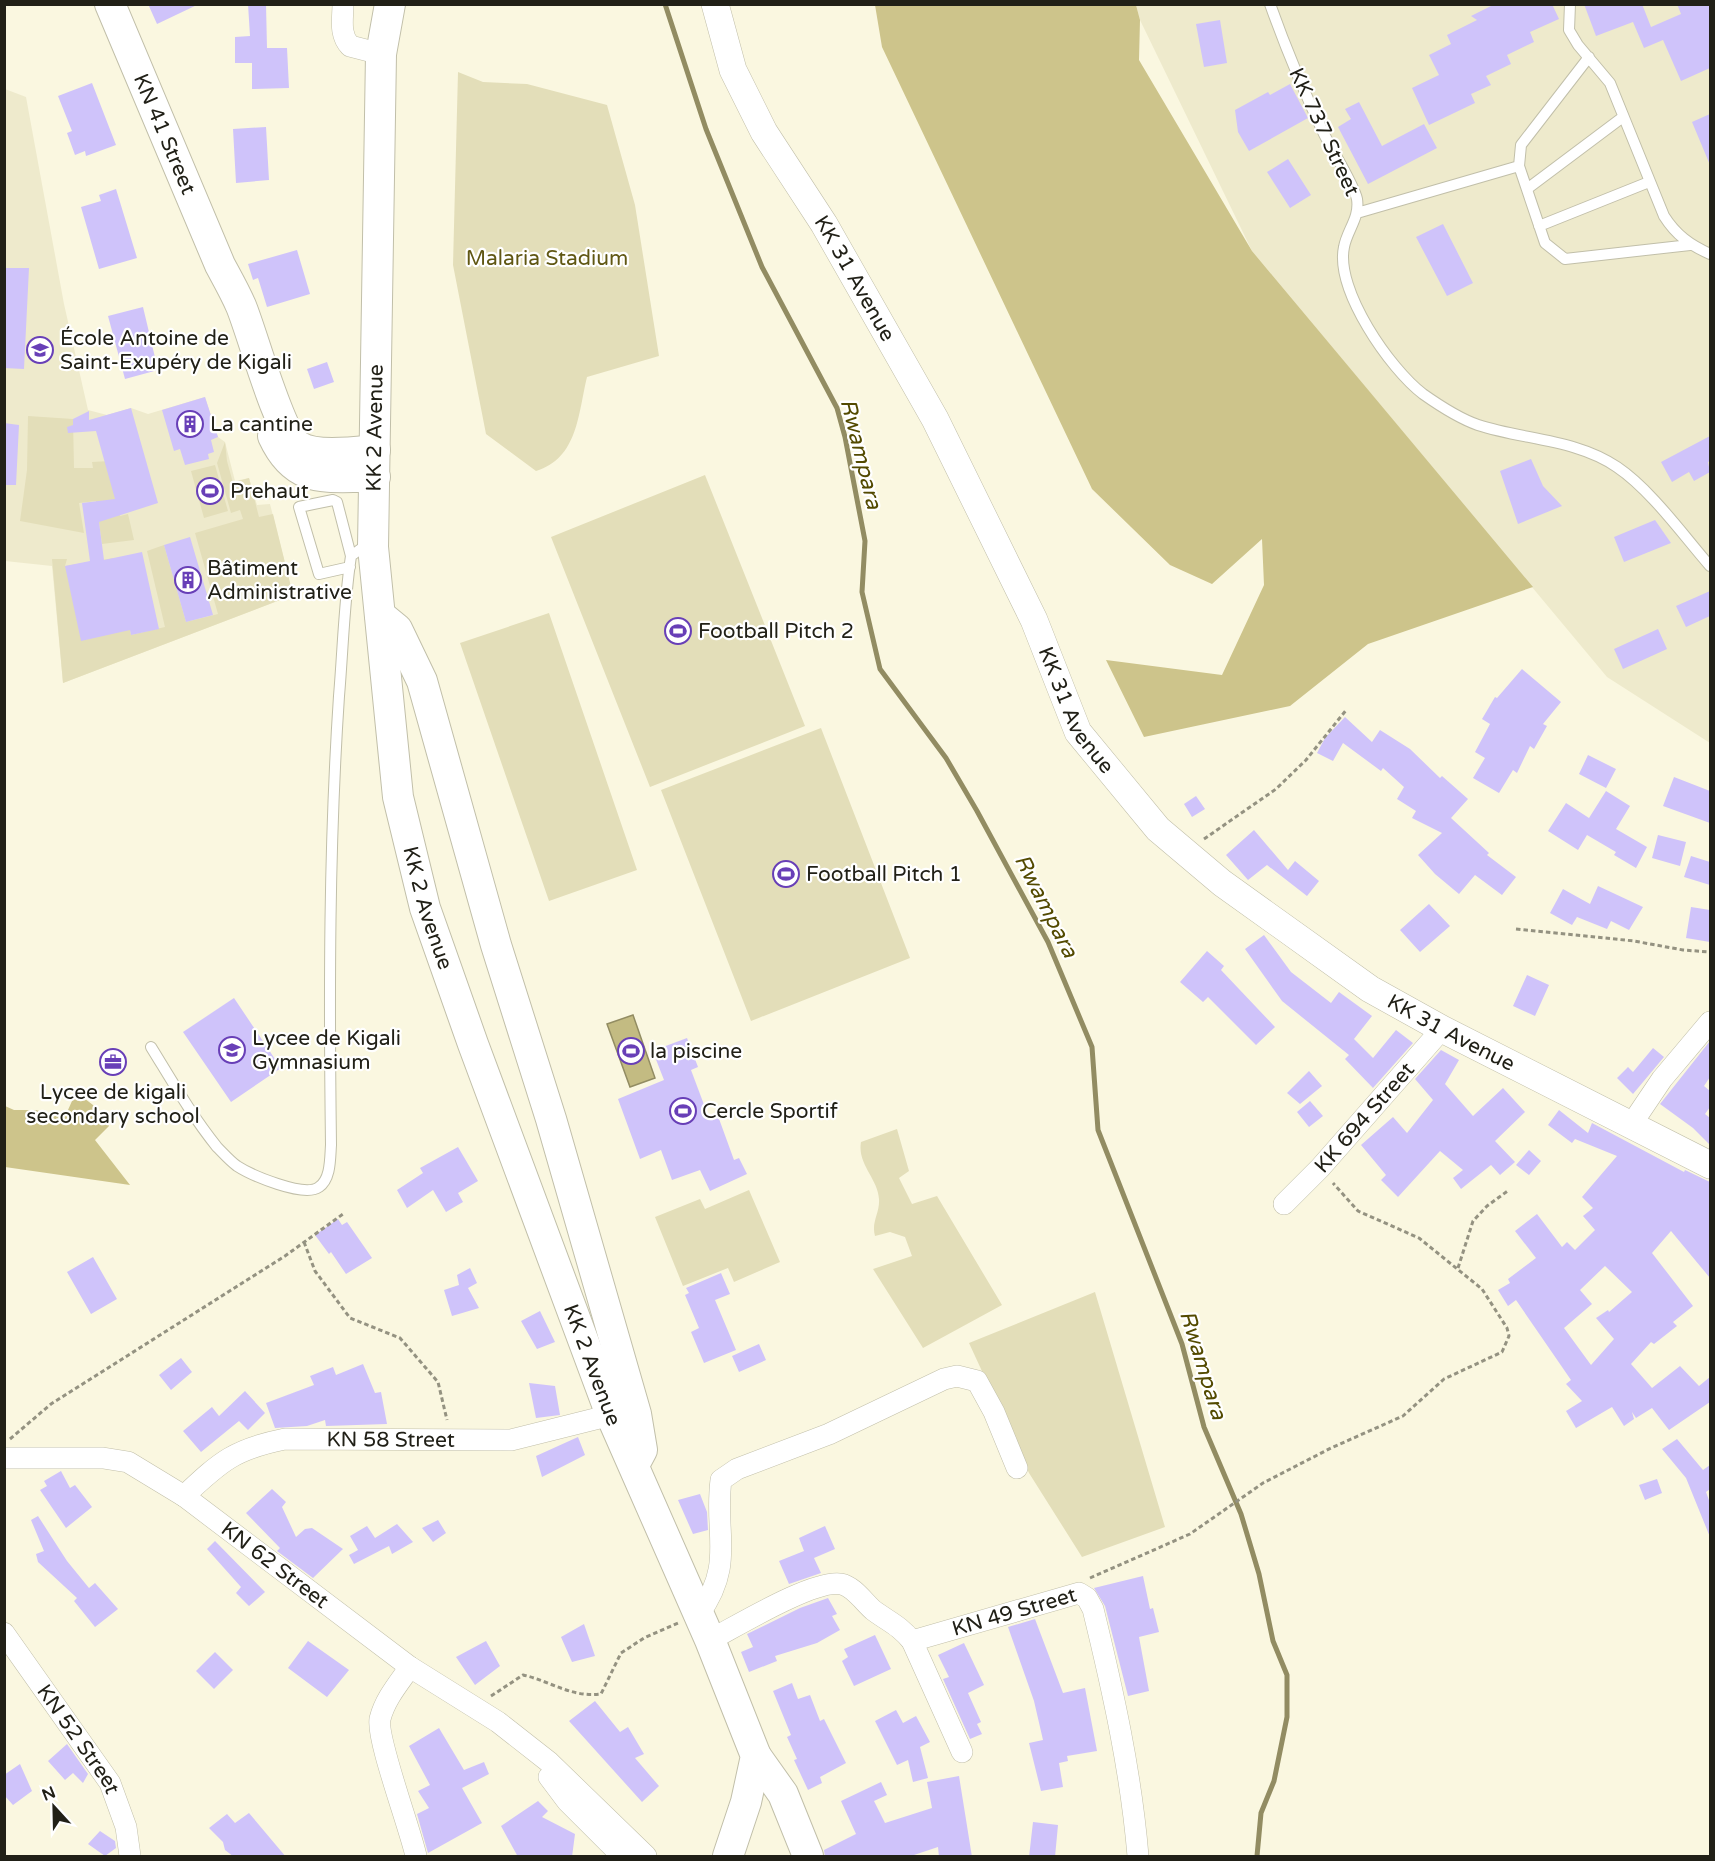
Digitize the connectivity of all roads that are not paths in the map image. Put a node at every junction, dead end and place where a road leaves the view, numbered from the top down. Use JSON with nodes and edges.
{"nodes":[{"id":1,"x":110,"y":4,"type":"edge"},
{"id":2,"x":343,"y":4,"type":"edge"},
{"id":3,"x":390,"y":4,"type":"edge"},
{"id":4,"x":715,"y":4,"type":"edge"},
{"id":5,"x":1270,"y":4,"type":"edge"},
{"id":6,"x":1570,"y":4,"type":"edge"},
{"id":7,"x":381,"y":54,"type":"junction"},
{"id":8,"x":1589,"y":57,"type":"junction"},
{"id":9,"x":1623,"y":117,"type":"junction"},
{"id":10,"x":1519,"y":166,"type":"junction"},
{"id":11,"x":1649,"y":182,"type":"junction"},
{"id":12,"x":1527,"y":189,"type":"junction"},
{"id":13,"x":1357,"y":213,"type":"junction"},
{"id":14,"x":1539,"y":226,"type":"junction"},
{"id":15,"x":1690,"y":245,"type":"junction"},
{"id":16,"x":1710,"y":254,"type":"edge"},
{"id":17,"x":375,"y":464,"type":"junction"},
{"id":18,"x":358,"y":557,"type":"junction"},
{"id":19,"x":1710,"y":566,"type":"edge"},
{"id":20,"x":380,"y":615,"type":"junction"},
{"id":21,"x":1710,"y":1022,"type":"edge"},
{"id":22,"x":1442,"y":1029,"type":"junction"},
{"id":23,"x":151,"y":1047,"type":"dead end"},
{"id":24,"x":1631,"y":1125,"type":"junction"},
{"id":25,"x":1710,"y":1165,"type":"edge"},
{"id":26,"x":1284,"y":1204,"type":"dead end"},
{"id":27,"x":610,"y":1415,"type":"junction"},
{"id":28,"x":4,"y":1458,"type":"edge"},
{"id":29,"x":633,"y":1467,"type":"junction"},
{"id":30,"x":1017,"y":1468,"type":"dead end"},
{"id":31,"x":184,"y":1496,"type":"junction"},
{"id":32,"x":705,"y":1627,"type":"junction"},
{"id":33,"x":4,"y":1633,"type":"edge"},
{"id":34,"x":912,"y":1641,"type":"junction"},
{"id":35,"x":410,"y":1667,"type":"junction"},
{"id":36,"x":521,"y":1741,"type":"junction"},
{"id":37,"x":962,"y":1752,"type":"dead end"},
{"id":38,"x":756,"y":1756,"type":"junction"},
{"id":39,"x":746,"y":1802,"type":"junction"},
{"id":40,"x":804,"y":1847,"type":"edge"},
{"id":41,"x":130,"y":1857,"type":"edge"},
{"id":42,"x":416,"y":1857,"type":"edge"},
{"id":43,"x":622,"y":1857,"type":"edge"},
{"id":44,"x":646,"y":1857,"type":"edge"},
{"id":45,"x":728,"y":1857,"type":"edge"},
{"id":46,"x":1138,"y":1857,"type":"edge"}],
"edges":[{"from":1,"to":17,"type":"main road","name":"KN 41 Street"},
{"from":2,"to":7,"type":"street"},
{"from":3,"to":7,"type":"main road","name":"KK 2 Avenue"},
{"from":4,"to":22,"type":"street","name":"KK 31 Avenue"},
{"from":5,"to":13,"type":"lane","name":"KK 737 Street"},
{"from":6,"to":8,"type":"lane"},
{"from":7,"to":17,"type":"main road","name":"KK 2 Avenue"},
{"from":8,"to":9,"type":"lane"},
{"from":8,"to":10,"type":"lane"},
{"from":9,"to":11,"type":"lane"},
{"from":9,"to":12,"type":"lane"},
{"from":10,"to":12,"type":"lane"},
{"from":10,"to":13,"type":"lane"},
{"from":11,"to":14,"type":"lane"},
{"from":11,"to":15,"type":"lane"},
{"from":12,"to":14,"type":"lane"},
{"from":13,"to":19,"type":"lane","name":"KK 737 Street"},
{"from":14,"to":15,"type":"lane"},
{"from":15,"to":16,"type":"lane"},
{"from":17,"to":18,"type":"main road","name":"KK 2 Avenue"},
{"from":18,"to":18,"type":"lane"},
{"from":18,"to":20,"type":"main road","name":"KK 2 Avenue"},
{"from":18,"to":23,"type":"lane"},
{"from":20,"to":27,"type":"main road","name":"KK 2 Avenue"},
{"from":20,"to":29,"type":"main road"},
{"from":21,"to":24,"type":"street"},
{"from":22,"to":24,"type":"street","name":"KK 31 Avenue"},
{"from":22,"to":26,"type":"street","name":"KK 694 Street"},
{"from":24,"to":25,"type":"street","name":"KK 31 Avenue"},
{"from":27,"to":29,"type":"main road","name":"KK 2 Avenue"},
{"from":27,"to":31,"type":"street","name":"KN 58 Street"},
{"from":28,"to":31,"type":"street","name":"KN 62 Street"},
{"from":29,"to":32,"type":"main road","name":"KK 2 Avenue"},
{"from":30,"to":32,"type":"street"},
{"from":31,"to":35,"type":"street","name":"KN 62 Street"},
{"from":32,"to":34,"type":"street"},
{"from":32,"to":38,"type":"main road","name":"KK 2 Avenue"},
{"from":33,"to":41,"type":"street","name":"KN 52 Street"},
{"from":34,"to":37,"type":"street"},
{"from":34,"to":46,"type":"street","name":"KN 49 Street"},
{"from":35,"to":36,"type":"street","name":"KN 62 Street"},
{"from":35,"to":42,"type":"street"},
{"from":36,"to":43,"type":"street","name":"KN 62 Street"},
{"from":36,"to":44,"type":"street","name":"KN 62 Street"},
{"from":38,"to":39,"type":"main road"},
{"from":38,"to":40,"type":"main road","name":"KK 2 Avenue"},
{"from":39,"to":40,"type":"main road","name":"KK 2 Avenue"},
{"from":39,"to":45,"type":"main road"}]}
